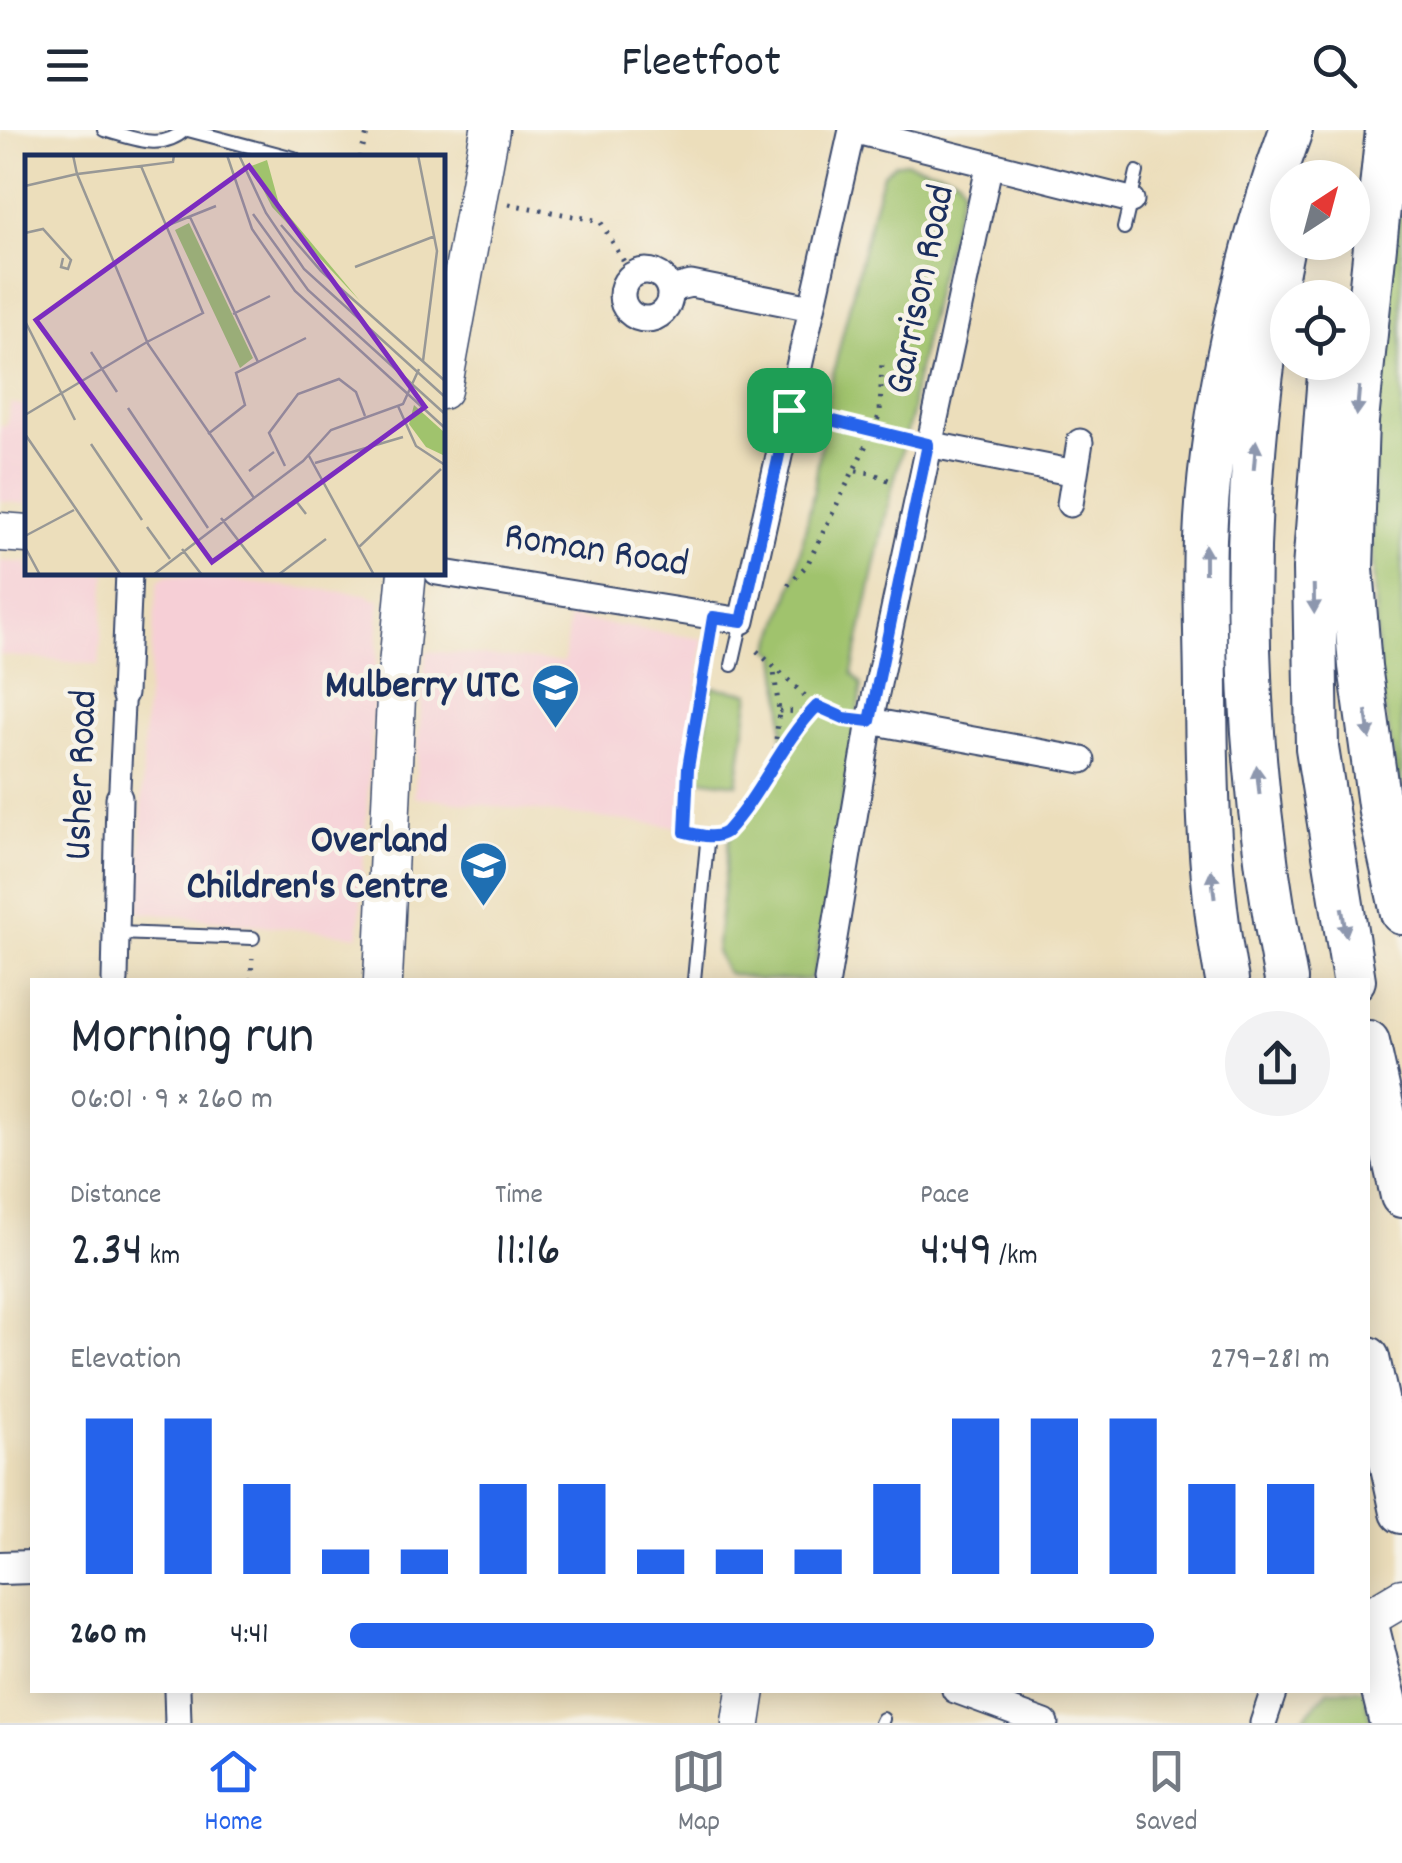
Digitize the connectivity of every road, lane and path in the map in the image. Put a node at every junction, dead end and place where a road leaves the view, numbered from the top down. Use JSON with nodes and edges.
{"nodes":[{"id":1,"x":104,"y":130,"type":"edge"},
{"id":2,"x":187,"y":130,"type":"edge"},
{"id":3,"x":368,"y":130,"type":"edge"},
{"id":4,"x":490,"y":130,"type":"edge"},
{"id":5,"x":852,"y":130,"type":"edge"},
{"id":6,"x":1291,"y":130,"type":"edge"},
{"id":7,"x":1308,"y":130,"type":"edge"},
{"id":8,"x":1374,"y":130,"type":"edge"},
{"id":9,"x":1387,"y":130,"type":"edge"},
{"id":10,"x":283,"y":155,"type":"edge"},
{"id":11,"x":361,"y":155,"type":"edge"},
{"id":12,"x":1301,"y":160,"type":"edge"},
{"id":13,"x":1367,"y":160,"type":"edge"},
{"id":14,"x":989,"y":167,"type":"junction"},
{"id":15,"x":1137,"y":172,"type":"dead end"},
{"id":16,"x":476,"y":198,"type":"junction"},
{"id":17,"x":1130,"y":200,"type":"junction"},
{"id":18,"x":1124,"y":228,"type":"dead end"},
{"id":19,"x":1282,"y":260,"type":"edge"},
{"id":20,"x":632,"y":275,"type":"junction"},
{"id":21,"x":670,"y":289,"type":"junction"},
{"id":22,"x":812,"y":308,"type":"junction"},
{"id":23,"x":882,"y":360,"type":"dead end"},
{"id":24,"x":445,"y":373,"type":"edge"},
{"id":25,"x":1329,"y":380,"type":"edge"},
{"id":26,"x":789,"y":410,"type":"junction"},
{"id":27,"x":874,"y":429,"type":"junction"},
{"id":28,"x":1080,"y":442,"type":"dead end"},
{"id":29,"x":928,"y":444,"type":"junction"},
{"id":30,"x":856,"y":471,"type":"junction"},
{"id":31,"x":1075,"y":474,"type":"junction"},
{"id":32,"x":897,"y":484,"type":"dead end"},
{"id":33,"x":1070,"y":504,"type":"dead end"},
{"id":34,"x":0,"y":532,"type":"edge"},
{"id":35,"x":25,"y":534,"type":"edge"},
{"id":36,"x":445,"y":573,"type":"edge"},
{"id":37,"x":129,"y":575,"type":"edge"},
{"id":38,"x":407,"y":575,"type":"edge"},
{"id":39,"x":788,"y":585,"type":"dead end"},
{"id":40,"x":713,"y":617,"type":"junction"},
{"id":41,"x":739,"y":632,"type":"junction"},
{"id":42,"x":732,"y":665,"type":"dead end"},
{"id":43,"x":774,"y":669,"type":"junction"},
{"id":44,"x":124,"y":694,"type":"joint"},
{"id":45,"x":814,"y":709,"type":"junction"},
{"id":46,"x":778,"y":711,"type":"junction"},
{"id":47,"x":870,"y":721,"type":"junction"},
{"id":48,"x":774,"y":760,"type":"junction"},
{"id":49,"x":1082,"y":760,"type":"dead end"},
{"id":50,"x":119,"y":798,"type":"joint"},
{"id":51,"x":708,"y":840,"type":"junction"},
{"id":52,"x":1402,"y":913,"type":"edge"},
{"id":53,"x":117,"y":932,"type":"junction"},
{"id":54,"x":253,"y":938,"type":"dead end"},
{"id":55,"x":114,"y":978,"type":"edge"},
{"id":56,"x":383,"y":978,"type":"edge"},
{"id":57,"x":694,"y":978,"type":"edge"},
{"id":58,"x":827,"y":978,"type":"edge"},
{"id":59,"x":1227,"y":978,"type":"edge"},
{"id":60,"x":1286,"y":978,"type":"edge"},
{"id":61,"x":1354,"y":978,"type":"edge"},
{"id":62,"x":1370,"y":1051,"type":"edge"},
{"id":63,"x":1402,"y":1196,"type":"edge"},
{"id":64,"x":1370,"y":1367,"type":"edge"},
{"id":65,"x":1402,"y":1512,"type":"edge"},
{"id":66,"x":30,"y":1567,"type":"edge"},
{"id":67,"x":0,"y":1568,"type":"edge"},
{"id":68,"x":1380,"y":1614,"type":"edge"},
{"id":69,"x":177,"y":1693,"type":"edge"},
{"id":70,"x":746,"y":1693,"type":"edge"},
{"id":71,"x":962,"y":1693,"type":"edge"},
{"id":72,"x":1273,"y":1693,"type":"edge"},
{"id":73,"x":1029,"y":1720,"type":"edge"},
{"id":74,"x":178,"y":1723,"type":"edge"},
{"id":75,"x":741,"y":1723,"type":"edge"},
{"id":76,"x":1262,"y":1723,"type":"edge"},
{"id":77,"x":1391,"y":1723,"type":"edge"}],
"edges":[{"from":1,"to":2,"type":"lane"},
{"from":2,"to":10,"type":"lane"},
{"from":3,"to":11,"type":"path"},
{"from":4,"to":16,"type":"main road"},
{"from":5,"to":14,"type":"street","name":"Garrison Road"},
{"from":5,"to":22,"type":"street"},
{"from":59,"to":6,"type":"highway","one_way":true},
{"from":7,"to":12,"type":"highway"},
{"from":8,"to":13,"type":"highway"},
{"from":9,"to":52,"type":"highway","one_way":true},
{"from":14,"to":17,"type":"street"},
{"from":14,"to":29,"type":"street","name":"Garrison Road"},
{"from":15,"to":17,"type":"lane"},
{"from":16,"to":20,"type":"path"},
{"from":16,"to":24,"type":"main road"},
{"from":17,"to":18,"type":"lane"},
{"from":60,"to":19,"type":"highway","one_way":true},
{"from":20,"to":21,"type":"street"},
{"from":20,"to":21,"type":"street"},
{"from":21,"to":22,"type":"street"},
{"from":22,"to":26,"type":"street"},
{"from":23,"to":27,"type":"path"},
{"from":25,"to":61,"type":"highway","one_way":true},
{"from":26,"to":27,"type":"path"},
{"from":26,"to":41,"type":"street"},
{"from":27,"to":29,"type":"path"},
{"from":27,"to":30,"type":"path"},
{"from":28,"to":31,"type":"street"},
{"from":29,"to":31,"type":"street"},
{"from":29,"to":47,"type":"street","name":"Garrison Road"},
{"from":30,"to":32,"type":"path"},
{"from":30,"to":39,"type":"path"},
{"from":31,"to":33,"type":"street"},
{"from":34,"to":35,"type":"main road"},
{"from":36,"to":40,"type":"street","name":"Roman Road"},
{"from":37,"to":44,"type":"street","name":"Usher Road"},
{"from":38,"to":56,"type":"main road"},
{"from":40,"to":41,"type":"street","name":"Roman Road"},
{"from":40,"to":51,"type":"path"},
{"from":41,"to":42,"type":"lane"},
{"from":41,"to":43,"type":"path"},
{"from":43,"to":45,"type":"path"},
{"from":43,"to":46,"type":"path"},
{"from":44,"to":50,"type":"street","name":"Usher Road"},
{"from":45,"to":46,"type":"path"},
{"from":45,"to":47,"type":"path"},
{"from":45,"to":48,"type":"path"},
{"from":46,"to":48,"type":"path"},
{"from":47,"to":49,"type":"street"},
{"from":47,"to":58,"type":"street","name":"Garrison Road"},
{"from":48,"to":51,"type":"path"},
{"from":50,"to":53,"type":"street","name":"Usher Road"},
{"from":51,"to":57,"type":"lane"},
{"from":53,"to":54,"type":"lane"},
{"from":53,"to":55,"type":"street","name":"Usher Road"},
{"from":62,"to":63,"type":"highway"},
{"from":64,"to":65,"type":"highway"},
{"from":66,"to":67,"type":"street"},
{"from":68,"to":77,"type":"highway"},
{"from":69,"to":74,"type":"street"},
{"from":70,"to":75,"type":"main road"},
{"from":71,"to":73,"type":"street"},
{"from":72,"to":76,"type":"street"}]}
